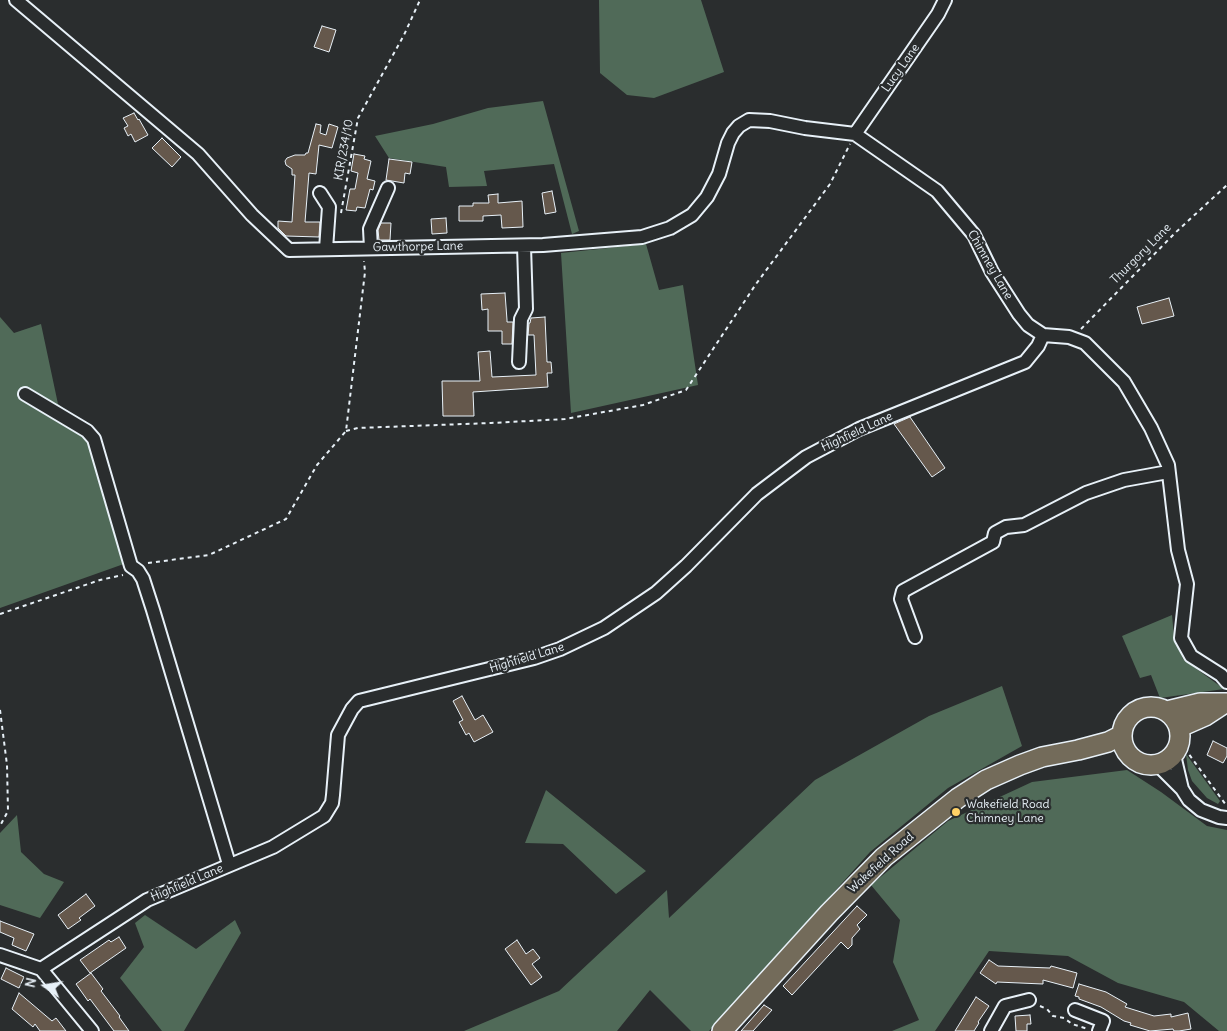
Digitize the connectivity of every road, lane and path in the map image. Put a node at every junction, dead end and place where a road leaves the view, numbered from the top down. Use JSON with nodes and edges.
{"nodes":[{"id":1,"x":16,"y":0,"type":"edge"},
{"id":2,"x":420,"y":0,"type":"edge"},
{"id":3,"x":945,"y":0,"type":"edge"},
{"id":4,"x":855,"y":134,"type":"junction"},
{"id":5,"x":1227,"y":185,"type":"edge"},
{"id":6,"x":388,"y":188,"type":"dead end"},
{"id":7,"x":320,"y":193,"type":"dead end"},
{"id":8,"x":340,"y":221,"type":"dead end"},
{"id":9,"x":524,"y":246,"type":"junction"},
{"id":10,"x":367,"y":248,"type":"junction"},
{"id":11,"x":326,"y":249,"type":"junction"},
{"id":12,"x":1043,"y":335,"type":"junction"},
{"id":13,"x":1069,"y":337,"type":"junction"},
{"id":14,"x":519,"y":362,"type":"dead end"},
{"id":15,"x":25,"y":394,"type":"dead end"},
{"id":16,"x":346,"y":431,"type":"junction"},
{"id":17,"x":1168,"y":472,"type":"junction"},
{"id":18,"x":131,"y":566,"type":"junction"},
{"id":19,"x":0,"y":614,"type":"edge"},
{"id":20,"x":915,"y":637,"type":"dead end"},
{"id":21,"x":1227,"y":682,"type":"edge"},
{"id":22,"x":1226,"y":703,"type":"edge"},
{"id":23,"x":0,"y":710,"type":"edge"},
{"id":24,"x":1167,"y":711,"type":"junction"},
{"id":25,"x":1122,"y":735,"type":"junction"},
{"id":26,"x":1178,"y":741,"type":"junction"},
{"id":27,"x":1078,"y":750,"type":"junction"},
{"id":28,"x":1130,"y":757,"type":"junction"},
{"id":29,"x":1158,"y":765,"type":"junction"},
{"id":30,"x":1182,"y":789,"type":"junction"},
{"id":31,"x":1227,"y":807,"type":"edge"},
{"id":32,"x":1227,"y":818,"type":"edge"},
{"id":33,"x":0,"y":826,"type":"edge"},
{"id":34,"x":229,"y":864,"type":"junction"},
{"id":35,"x":0,"y":955,"type":"edge"},
{"id":36,"x":41,"y":969,"type":"junction"},
{"id":37,"x":1029,"y":1000,"type":"joint"},
{"id":38,"x":1075,"y":1010,"type":"dead end"},
{"id":39,"x":1099,"y":1029,"type":"edge"},
{"id":40,"x":92,"y":1031,"type":"edge"},
{"id":41,"x":722,"y":1031,"type":"edge"},
{"id":42,"x":991,"y":1031,"type":"edge"}],
"edges":[{"from":1,"to":11,"type":"street","name":"Gawthorpe Lane"},
{"from":2,"to":8,"type":"path","name":"KIR/234/10"},
{"from":3,"to":4,"type":"street","name":"Lucy Lane"},
{"from":4,"to":9,"type":"street","name":"Gawthorpe Lane"},
{"from":4,"to":12,"type":"street","name":"Chimney Lane"},
{"from":4,"to":16,"type":"path"},
{"from":5,"to":13,"type":"path","name":"Thurgory Lane"},
{"from":6,"to":10,"type":"street"},
{"from":7,"to":11,"type":"street"},
{"from":9,"to":10,"type":"street","name":"Gawthorpe Lane"},
{"from":9,"to":14,"type":"street"},
{"from":10,"to":11,"type":"street","name":"Gawthorpe Lane"},
{"from":10,"to":16,"type":"path"},
{"from":12,"to":13,"type":"street"},
{"from":12,"to":34,"type":"street","name":"Highfield Lane"},
{"from":13,"to":17,"type":"street"},
{"from":15,"to":18,"type":"street"},
{"from":16,"to":18,"type":"path"},
{"from":17,"to":20,"type":"street"},
{"from":17,"to":21,"type":"street"},
{"from":18,"to":19,"type":"path"},
{"from":18,"to":34,"type":"street"},
{"from":22,"to":24,"type":"highway"},
{"from":22,"to":26,"type":"highway"},
{"from":23,"to":33,"type":"path"},
{"from":24,"to":25,"type":"highway"},
{"from":24,"to":26,"type":"highway"},
{"from":25,"to":27,"type":"highway","name":"Wakefield Road"},
{"from":25,"to":28,"type":"highway"},
{"from":26,"to":29,"type":"highway"},
{"from":26,"to":30,"type":"street"},
{"from":26,"to":31,"type":"path"},
{"from":27,"to":28,"type":"highway","name":"Wakefield Road"},
{"from":27,"to":41,"type":"highway","name":"Wakefield Road"},
{"from":28,"to":29,"type":"highway","name":"Wakefield Road"},
{"from":29,"to":30,"type":"street"},
{"from":30,"to":32,"type":"street"},
{"from":34,"to":36,"type":"street","name":"Highfield Lane"},
{"from":35,"to":36,"type":"street"},
{"from":36,"to":40,"type":"street"},
{"from":37,"to":39,"type":"path"},
{"from":37,"to":42,"type":"street"},
{"from":38,"to":39,"type":"street"}]}
